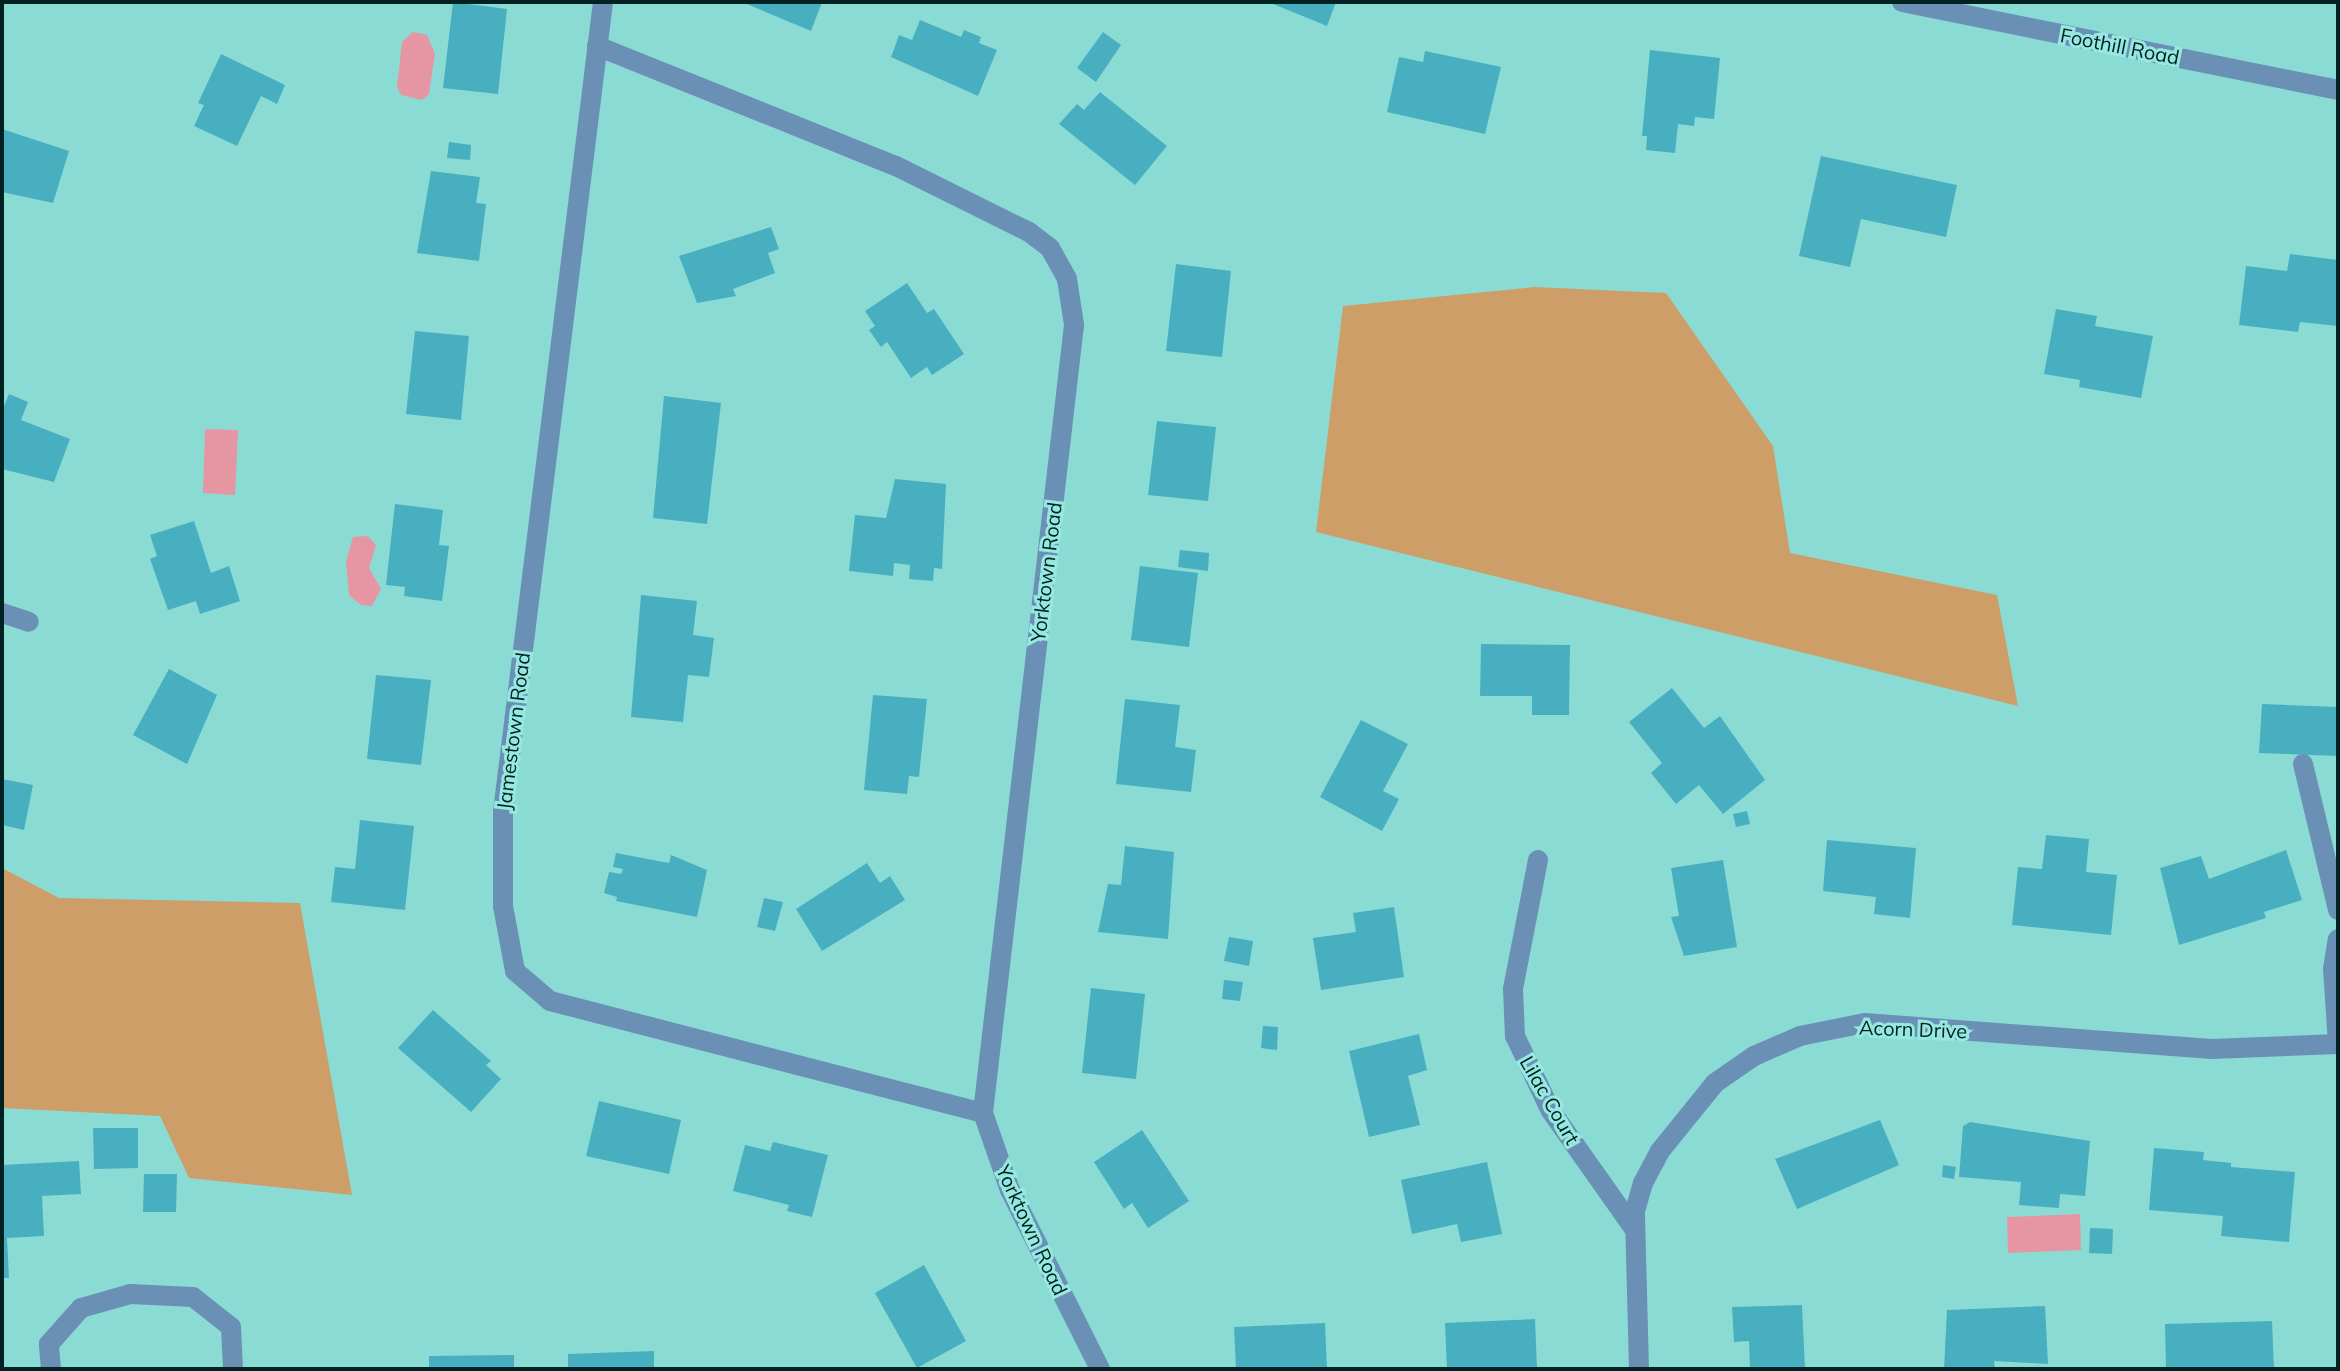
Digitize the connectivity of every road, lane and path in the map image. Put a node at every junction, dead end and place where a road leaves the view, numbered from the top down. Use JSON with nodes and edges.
{"nodes":[{"id":1,"x":603,"y":2,"type":"edge"},
{"id":2,"x":1902,"y":2,"type":"edge"},
{"id":3,"x":597,"y":46,"type":"junction"},
{"id":4,"x":2338,"y":90,"type":"edge"},
{"id":5,"x":2,"y":613,"type":"edge"},
{"id":6,"x":29,"y":622,"type":"dead end"},
{"id":7,"x":2303,"y":764,"type":"dead end"},
{"id":8,"x":1538,"y":860,"type":"dead end"},
{"id":9,"x":2338,"y":910,"type":"edge"},
{"id":10,"x":2338,"y":939,"type":"edge"},
{"id":11,"x":2338,"y":1044,"type":"edge"},
{"id":12,"x":983,"y":1113,"type":"junction"},
{"id":13,"x":1635,"y":1230,"type":"junction"},
{"id":14,"x":51,"y":1369,"type":"edge"},
{"id":15,"x":233,"y":1369,"type":"edge"},
{"id":16,"x":1100,"y":1369,"type":"edge"},
{"id":17,"x":1639,"y":1369,"type":"edge"}],
"edges":[{"from":1,"to":3,"type":"street","name":"Jamestown Road"},
{"from":2,"to":4,"type":"street","name":"Foothill Road"},
{"from":3,"to":12,"type":"street","name":"Yorktown Road"},
{"from":3,"to":12,"type":"street","name":"Jamestown Road"},
{"from":5,"to":6,"type":"street"},
{"from":7,"to":9,"type":"street"},
{"from":8,"to":13,"type":"street","name":"Lilac Court"},
{"from":10,"to":11,"type":"street"},
{"from":11,"to":13,"type":"street","name":"Acorn Drive"},
{"from":12,"to":16,"type":"street","name":"Yorktown Road"},
{"from":13,"to":17,"type":"street","name":"Acorn Drive"},
{"from":14,"to":15,"type":"street"}]}
